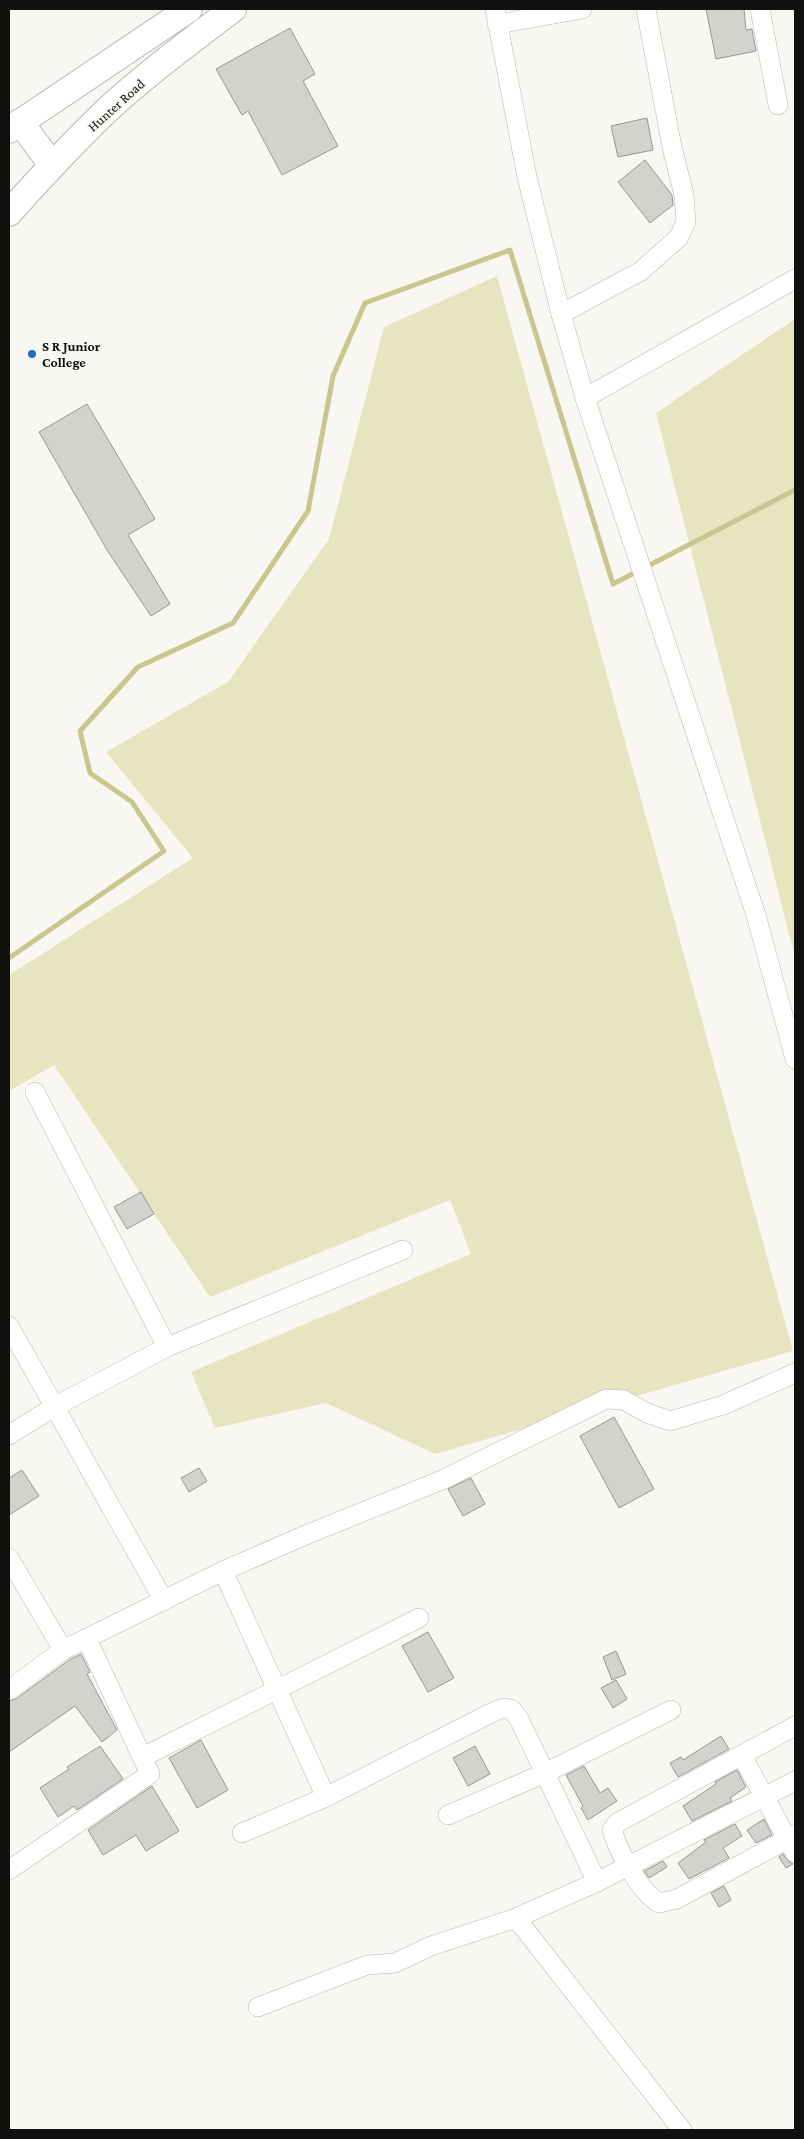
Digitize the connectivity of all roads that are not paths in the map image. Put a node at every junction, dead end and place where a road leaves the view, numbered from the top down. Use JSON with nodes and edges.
{"nodes":[{"id":1,"x":189,"y":9,"type":"edge"},
{"id":2,"x":234,"y":9,"type":"edge"},
{"id":3,"x":582,"y":9,"type":"edge"},
{"id":4,"x":646,"y":9,"type":"edge"},
{"id":5,"x":760,"y":9,"type":"edge"},
{"id":6,"x":496,"y":16,"type":"edge"},
{"id":7,"x":778,"y":105,"type":"dead end"},
{"id":8,"x":12,"y":126,"type":"edge"},
{"id":9,"x":52,"y":165,"type":"junction"},
{"id":10,"x":9,"y":213,"type":"edge"},
{"id":11,"x":795,"y":279,"type":"edge"},
{"id":12,"x":561,"y":314,"type":"junction"},
{"id":13,"x":585,"y":398,"type":"junction"},
{"id":14,"x":795,"y":1059,"type":"edge"},
{"id":15,"x":34,"y":1092,"type":"dead end"},
{"id":16,"x":403,"y":1250,"type":"dead end"},
{"id":17,"x":9,"y":1326,"type":"edge"},
{"id":18,"x":167,"y":1347,"type":"junction"},
{"id":19,"x":795,"y":1373,"type":"edge"},
{"id":20,"x":54,"y":1407,"type":"junction"},
{"id":21,"x":9,"y":1435,"type":"edge"},
{"id":22,"x":9,"y":1558,"type":"edge"},
{"id":23,"x":223,"y":1572,"type":"junction"},
{"id":24,"x":164,"y":1601,"type":"junction"},
{"id":25,"x":419,"y":1618,"type":"dead end"},
{"id":26,"x":86,"y":1639,"type":"junction"},
{"id":27,"x":64,"y":1650,"type":"junction"},
{"id":28,"x":9,"y":1690,"type":"edge"},
{"id":29,"x":277,"y":1690,"type":"junction"},
{"id":30,"x":671,"y":1710,"type":"dead end"},
{"id":31,"x":795,"y":1726,"type":"edge"},
{"id":32,"x":742,"y":1756,"type":"junction"},
{"id":33,"x":143,"y":1757,"type":"junction"},
{"id":34,"x":545,"y":1773,"type":"junction"},
{"id":35,"x":795,"y":1781,"type":"edge"},
{"id":36,"x":765,"y":1796,"type":"junction"},
{"id":37,"x":326,"y":1797,"type":"junction"},
{"id":38,"x":448,"y":1815,"type":"dead end"},
{"id":39,"x":242,"y":1833,"type":"dead end"},
{"id":40,"x":793,"y":1842,"type":"edge"},
{"id":41,"x":628,"y":1866,"type":"junction"},
{"id":42,"x":9,"y":1870,"type":"edge"},
{"id":43,"x":597,"y":1882,"type":"junction"},
{"id":44,"x":516,"y":1918,"type":"junction"},
{"id":45,"x":258,"y":2006,"type":"dead end"},
{"id":46,"x":682,"y":2130,"type":"edge"}],
"edges":[{"from":1,"to":8,"type":"main road"},
{"from":2,"to":9,"type":"main road","name":"Hunter Road"},
{"from":3,"to":6,"type":"street"},
{"from":4,"to":12,"type":"street"},
{"from":5,"to":7,"type":"street"},
{"from":6,"to":12,"type":"street"},
{"from":8,"to":9,"type":"main road"},
{"from":9,"to":10,"type":"main road","name":"Hunter Road"},
{"from":11,"to":13,"type":"street"},
{"from":12,"to":13,"type":"street"},
{"from":13,"to":14,"type":"street"},
{"from":15,"to":18,"type":"street"},
{"from":16,"to":18,"type":"street"},
{"from":17,"to":20,"type":"street"},
{"from":18,"to":20,"type":"street"},
{"from":19,"to":23,"type":"street"},
{"from":20,"to":21,"type":"street"},
{"from":20,"to":24,"type":"street"},
{"from":22,"to":27,"type":"street"},
{"from":23,"to":24,"type":"street"},
{"from":23,"to":29,"type":"street"},
{"from":24,"to":26,"type":"street"},
{"from":25,"to":29,"type":"street"},
{"from":26,"to":27,"type":"street"},
{"from":26,"to":33,"type":"street"},
{"from":27,"to":28,"type":"street"},
{"from":29,"to":33,"type":"street"},
{"from":29,"to":37,"type":"street"},
{"from":30,"to":34,"type":"street"},
{"from":31,"to":32,"type":"street"},
{"from":32,"to":36,"type":"street"},
{"from":32,"to":41,"type":"street"},
{"from":33,"to":42,"type":"street"},
{"from":34,"to":37,"type":"street"},
{"from":34,"to":38,"type":"street"},
{"from":34,"to":43,"type":"street"},
{"from":35,"to":36,"type":"street"},
{"from":36,"to":40,"type":"street"},
{"from":36,"to":41,"type":"street"},
{"from":37,"to":39,"type":"street"},
{"from":40,"to":41,"type":"street"},
{"from":41,"to":43,"type":"street"},
{"from":43,"to":44,"type":"street"},
{"from":44,"to":45,"type":"street"},
{"from":44,"to":46,"type":"street"}]}
